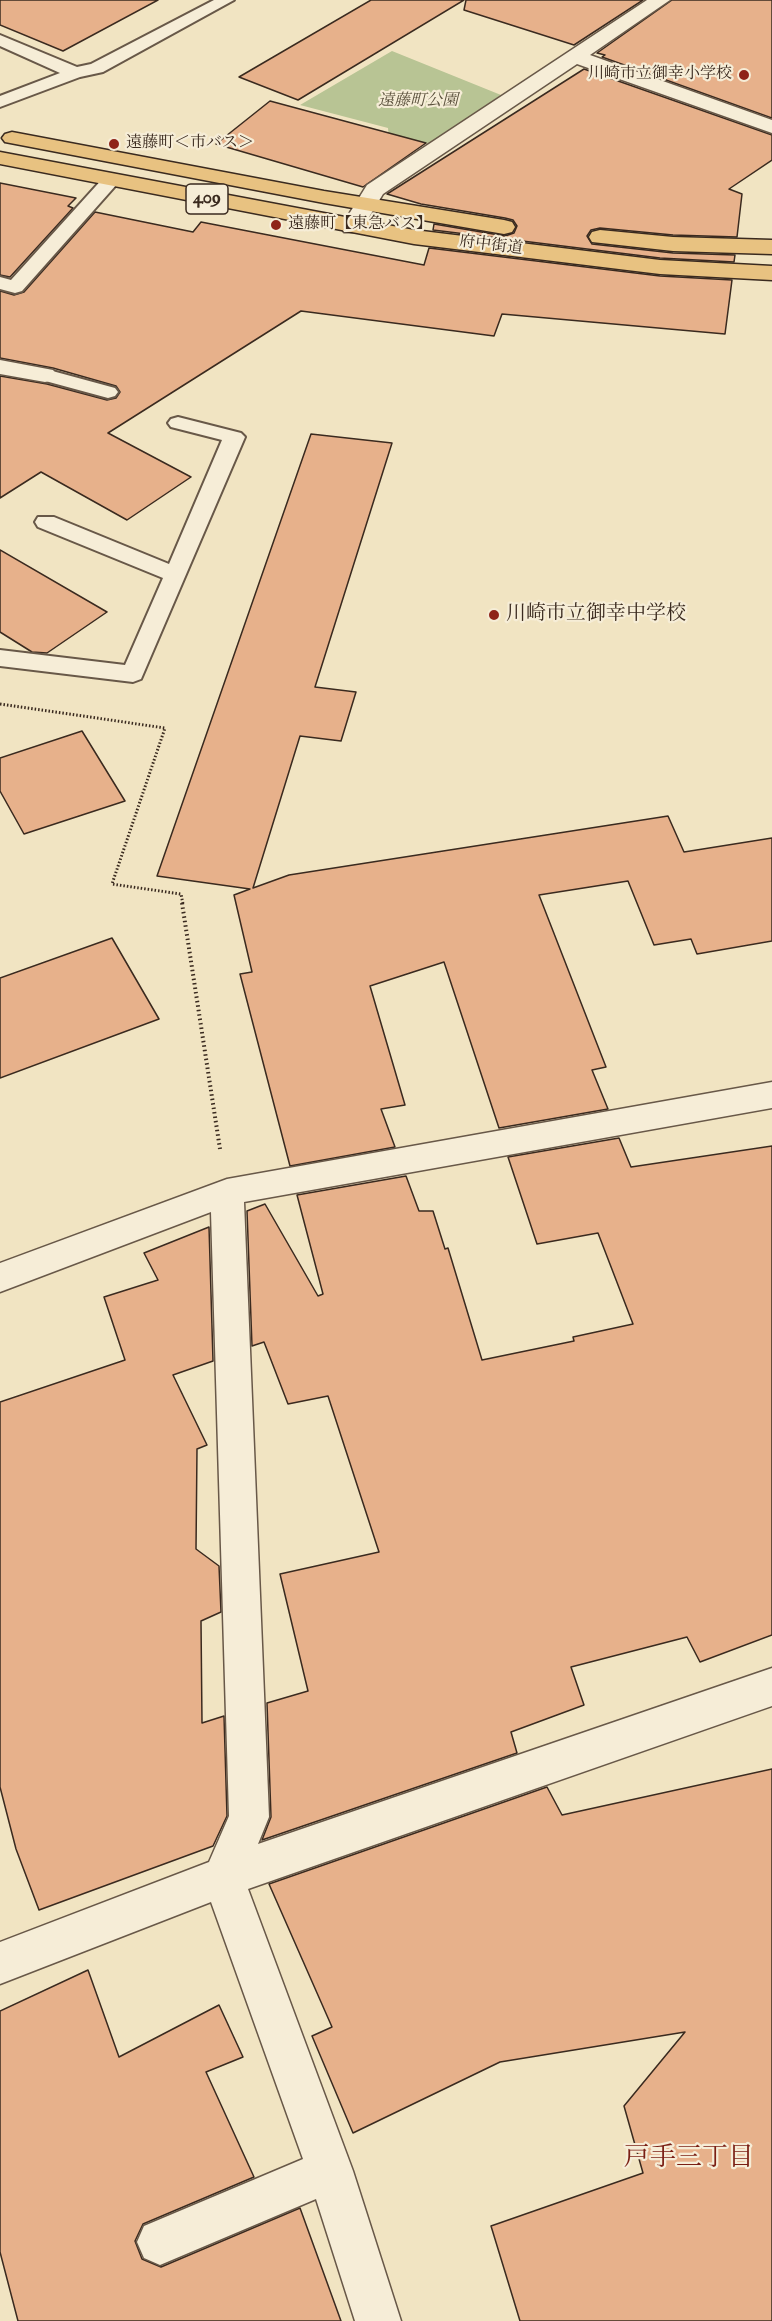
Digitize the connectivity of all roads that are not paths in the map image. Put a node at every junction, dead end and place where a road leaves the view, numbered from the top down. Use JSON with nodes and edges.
{"nodes":[{"id":1,"x":226,"y":0,"type":"edge"},
{"id":2,"x":660,"y":0,"type":"edge"},
{"id":3,"x":0,"y":40,"type":"edge"},
{"id":4,"x":574,"y":56,"type":"junction"},
{"id":5,"x":75,"y":73,"type":"junction"},
{"id":6,"x":0,"y":102,"type":"edge"},
{"id":7,"x":772,"y":127,"type":"edge"},
{"id":8,"x":0,"y":135,"type":"edge"},
{"id":9,"x":0,"y":158,"type":"edge"},
{"id":10,"x":111,"y":180,"type":"junction"},
{"id":11,"x":367,"y":204,"type":"junction"},
{"id":12,"x":352,"y":227,"type":"junction"},
{"id":13,"x":559,"y":234,"type":"dead end"},
{"id":14,"x":581,"y":236,"type":"dead end"},
{"id":15,"x":772,"y":247,"type":"edge"},
{"id":16,"x":772,"y":273,"type":"edge"},
{"id":17,"x":0,"y":284,"type":"edge"},
{"id":18,"x":0,"y":367,"type":"edge"},
{"id":19,"x":45,"y":375,"type":"joint"},
{"id":20,"x":108,"y":392,"type":"dead end"},
{"id":21,"x":178,"y":423,"type":"dead end"},
{"id":22,"x":46,"y":522,"type":"dead end"},
{"id":23,"x":175,"y":575,"type":"junction"},
{"id":24,"x":0,"y":657,"type":"edge"},
{"id":25,"x":772,"y":1095,"type":"edge"},
{"id":26,"x":227,"y":1192,"type":"junction"},
{"id":27,"x":0,"y":1278,"type":"edge"},
{"id":28,"x":772,"y":1687,"type":"edge"},
{"id":29,"x":223,"y":1877,"type":"junction"},
{"id":30,"x":0,"y":1963,"type":"edge"},
{"id":31,"x":330,"y":2171,"type":"junction"},
{"id":32,"x":160,"y":2242,"type":"dead end"},
{"id":33,"x":378,"y":2321,"type":"edge"}],
"edges":[{"from":1,"to":5,"type":"lane"},
{"from":2,"to":4,"type":"street"},
{"from":3,"to":5,"type":"lane"},
{"from":4,"to":7,"type":"street"},
{"from":4,"to":11,"type":"street"},
{"from":5,"to":6,"type":"lane"},
{"from":8,"to":11,"type":"highway","name":"府中街道","number":"409"},
{"from":9,"to":10,"type":"highway","name":"府中街道","number":"409"},
{"from":10,"to":12,"type":"highway","name":"府中街道","number":"409"},
{"from":10,"to":17,"type":"lane"},
{"from":11,"to":12,"type":"street"},
{"from":11,"to":13,"type":"highway","name":"府中街道","number":"409"},
{"from":12,"to":16,"type":"highway","name":"府中街道","number":"409"},
{"from":14,"to":15,"type":"highway"},
{"from":18,"to":19,"type":"street"},
{"from":19,"to":20,"type":"lane"},
{"from":21,"to":23,"type":"lane"},
{"from":22,"to":23,"type":"lane"},
{"from":23,"to":24,"type":"lane"},
{"from":25,"to":26,"type":"street"},
{"from":26,"to":27,"type":"street"},
{"from":26,"to":29,"type":"street"},
{"from":28,"to":29,"type":"street"},
{"from":29,"to":30,"type":"street"},
{"from":29,"to":31,"type":"street"},
{"from":31,"to":32,"type":"street"},
{"from":31,"to":33,"type":"street"}]}
